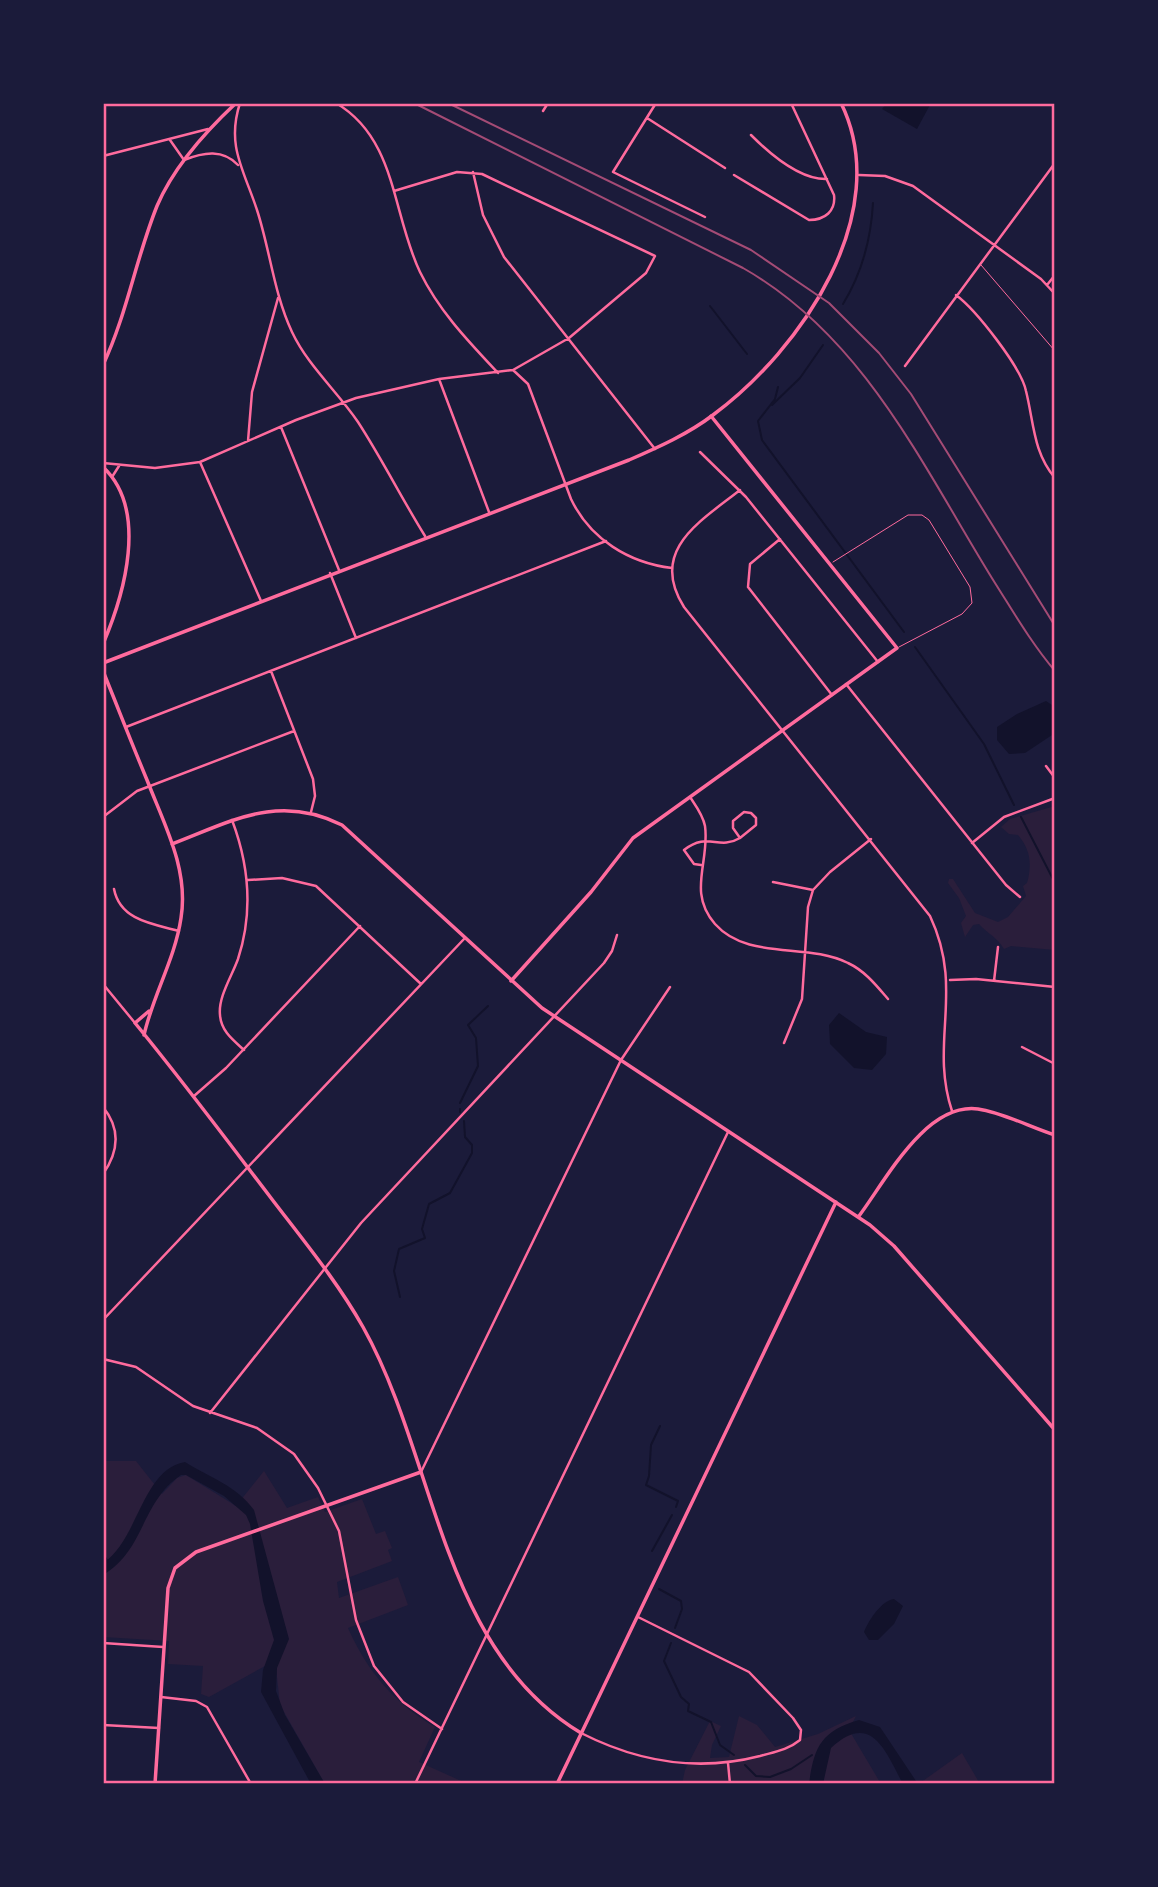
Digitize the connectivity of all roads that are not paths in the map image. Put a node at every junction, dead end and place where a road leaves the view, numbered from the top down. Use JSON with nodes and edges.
{"nodes":[{"id":1,"x":238,"y":103,"type":"edge"},
{"id":2,"x":336,"y":103,"type":"edge"},
{"id":3,"x":548,"y":103,"type":"edge"},
{"id":4,"x":656,"y":103,"type":"edge"},
{"id":5,"x":791,"y":103,"type":"edge"},
{"id":6,"x":841,"y":103,"type":"edge"},
{"id":7,"x":543,"y":111,"type":"dead end"},
{"id":8,"x":647,"y":118,"type":"junction"},
{"id":9,"x":211,"y":128,"type":"junction"},
{"id":10,"x":751,"y":135,"type":"dead end"},
{"id":11,"x":170,"y":140,"type":"junction"},
{"id":12,"x":103,"y":156,"type":"edge"},
{"id":13,"x":184,"y":160,"type":"junction"},
{"id":14,"x":1055,"y":163,"type":"edge"},
{"id":15,"x":241,"y":168,"type":"junction"},
{"id":16,"x":725,"y":168,"type":"dead end"},
{"id":17,"x":473,"y":172,"type":"junction"},
{"id":18,"x":734,"y":175,"type":"dead end"},
{"id":19,"x":859,"y":175,"type":"junction"},
{"id":20,"x":827,"y":179,"type":"junction"},
{"id":21,"x":394,"y":191,"type":"junction"},
{"id":22,"x":705,"y":218,"type":"dead end"},
{"id":23,"x":994,"y":245,"type":"junction"},
{"id":24,"x":980,"y":263,"type":"junction"},
{"id":25,"x":1055,"y":275,"type":"edge"},
{"id":26,"x":1047,"y":285,"type":"junction"},
{"id":27,"x":1055,"y":294,"type":"edge"},
{"id":28,"x":956,"y":295,"type":"junction"},
{"id":29,"x":278,"y":297,"type":"junction"},
{"id":30,"x":569,"y":338,"type":"junction"},
{"id":31,"x":1055,"y":351,"type":"edge"},
{"id":32,"x":103,"y":365,"type":"edge"},
{"id":33,"x":905,"y":366,"type":"dead end"},
{"id":34,"x":513,"y":370,"type":"junction"},
{"id":35,"x":498,"y":373,"type":"junction"},
{"id":36,"x":439,"y":379,"type":"junction"},
{"id":37,"x":344,"y":402,"type":"junction"},
{"id":38,"x":712,"y":416,"type":"junction"},
{"id":39,"x":281,"y":426,"type":"junction"},
{"id":40,"x":248,"y":441,"type":"junction"},
{"id":41,"x":655,"y":449,"type":"junction"},
{"id":42,"x":700,"y":452,"type":"dead end"},
{"id":43,"x":200,"y":462,"type":"junction"},
{"id":44,"x":103,"y":465,"type":"edge"},
{"id":45,"x":119,"y":466,"type":"junction"},
{"id":46,"x":112,"y":477,"type":"junction"},
{"id":47,"x":1055,"y":478,"type":"edge"},
{"id":48,"x":566,"y":484,"type":"junction"},
{"id":49,"x":740,"y":490,"type":"junction"},
{"id":50,"x":489,"y":512,"type":"junction"},
{"id":51,"x":425,"y":536,"type":"junction"},
{"id":52,"x":779,"y":539,"type":"junction"},
{"id":53,"x":606,"y":541,"type":"junction"},
{"id":54,"x":830,"y":564,"type":"junction"},
{"id":55,"x":672,"y":568,"type":"junction"},
{"id":56,"x":339,"y":570,"type":"junction"},
{"id":57,"x":330,"y":573,"type":"junction"},
{"id":58,"x":261,"y":601,"type":"junction"},
{"id":59,"x":356,"y":638,"type":"junction"},
{"id":60,"x":103,"y":644,"type":"edge"},
{"id":61,"x":897,"y":648,"type":"junction"},
{"id":62,"x":878,"y":662,"type":"junction"},
{"id":63,"x":103,"y":663,"type":"edge"},
{"id":64,"x":103,"y":671,"type":"edge"},
{"id":65,"x":271,"y":671,"type":"junction"},
{"id":66,"x":846,"y":684,"type":"junction"},
{"id":67,"x":832,"y":695,"type":"junction"},
{"id":68,"x":126,"y":728,"type":"junction"},
{"id":69,"x":784,"y":730,"type":"junction"},
{"id":70,"x":294,"y":731,"type":"junction"},
{"id":71,"x":1046,"y":766,"type":"dead end"},
{"id":72,"x":1055,"y":778,"type":"edge"},
{"id":73,"x":149,"y":787,"type":"junction"},
{"id":74,"x":690,"y":797,"type":"junction"},
{"id":75,"x":1055,"y":798,"type":"edge"},
{"id":76,"x":311,"y":812,"type":"junction"},
{"id":77,"x":103,"y":817,"type":"edge"},
{"id":78,"x":232,"y":820,"type":"junction"},
{"id":79,"x":740,"y":838,"type":"junction"},
{"id":80,"x":871,"y":839,"type":"junction"},
{"id":81,"x":705,"y":840,"type":"junction"},
{"id":82,"x":972,"y":843,"type":"junction"},
{"id":83,"x":172,"y":844,"type":"junction"},
{"id":84,"x":701,"y":866,"type":"junction"},
{"id":85,"x":247,"y":880,"type":"junction"},
{"id":86,"x":773,"y":882,"type":"dead end"},
{"id":87,"x":114,"y":889,"type":"dead end"},
{"id":88,"x":813,"y":890,"type":"junction"},
{"id":89,"x":1020,"y":897,"type":"dead end"},
{"id":90,"x":360,"y":926,"type":"junction"},
{"id":91,"x":179,"y":931,"type":"junction"},
{"id":92,"x":617,"y":935,"type":"dead end"},
{"id":93,"x":465,"y":937,"type":"junction"},
{"id":94,"x":998,"y":947,"type":"dead end"},
{"id":95,"x":806,"y":953,"type":"junction"},
{"id":96,"x":510,"y":981,"type":"junction"},
{"id":97,"x":948,"y":981,"type":"junction"},
{"id":98,"x":994,"y":981,"type":"junction"},
{"id":99,"x":103,"y":984,"type":"edge"},
{"id":100,"x":421,"y":984,"type":"junction"},
{"id":101,"x":670,"y":987,"type":"dead end"},
{"id":102,"x":1055,"y":987,"type":"edge"},
{"id":103,"x":888,"y":999,"type":"dead end"},
{"id":104,"x":149,"y":1011,"type":"junction"},
{"id":105,"x":555,"y":1017,"type":"junction"},
{"id":106,"x":135,"y":1023,"type":"junction"},
{"id":107,"x":144,"y":1035,"type":"junction"},
{"id":108,"x":783,"y":1043,"type":"dead end"},
{"id":109,"x":1022,"y":1047,"type":"dead end"},
{"id":110,"x":244,"y":1050,"type":"junction"},
{"id":111,"x":621,"y":1060,"type":"junction"},
{"id":112,"x":1055,"y":1063,"type":"edge"},
{"id":113,"x":194,"y":1096,"type":"junction"},
{"id":114,"x":103,"y":1107,"type":"edge"},
{"id":115,"x":953,"y":1111,"type":"junction"},
{"id":116,"x":729,"y":1132,"type":"junction"},
{"id":117,"x":1055,"y":1135,"type":"edge"},
{"id":118,"x":248,"y":1167,"type":"junction"},
{"id":119,"x":103,"y":1174,"type":"edge"},
{"id":120,"x":836,"y":1202,"type":"junction"},
{"id":121,"x":859,"y":1216,"type":"junction"},
{"id":122,"x":324,"y":1267,"type":"junction"},
{"id":123,"x":103,"y":1320,"type":"edge"},
{"id":124,"x":103,"y":1359,"type":"edge"},
{"id":125,"x":210,"y":1413,"type":"junction"},
{"id":126,"x":1055,"y":1430,"type":"edge"},
{"id":127,"x":421,"y":1472,"type":"junction"},
{"id":128,"x":327,"y":1504,"type":"junction"},
{"id":129,"x":638,"y":1617,"type":"junction"},
{"id":130,"x":486,"y":1634,"type":"junction"},
{"id":131,"x":103,"y":1643,"type":"edge"},
{"id":132,"x":163,"y":1647,"type":"junction"},
{"id":133,"x":160,"y":1697,"type":"junction"},
{"id":134,"x":103,"y":1724,"type":"edge"},
{"id":135,"x":159,"y":1728,"type":"junction"},
{"id":136,"x":442,"y":1729,"type":"junction"},
{"id":137,"x":581,"y":1733,"type":"junction"},
{"id":138,"x":728,"y":1763,"type":"junction"},
{"id":139,"x":155,"y":1784,"type":"edge"},
{"id":140,"x":251,"y":1784,"type":"edge"},
{"id":141,"x":415,"y":1784,"type":"edge"},
{"id":142,"x":557,"y":1784,"type":"edge"},
{"id":143,"x":730,"y":1784,"type":"edge"}],
"edges":[{"from":1,"to":9,"type":"street"},
{"from":1,"to":15,"type":"street"},
{"from":2,"to":21,"type":"street"},
{"from":3,"to":7,"type":"street"},
{"from":4,"to":8,"type":"street"},
{"from":5,"to":20,"type":"street"},
{"from":6,"to":19,"type":"street"},
{"from":8,"to":16,"type":"street"},
{"from":8,"to":22,"type":"street"},
{"from":9,"to":11,"type":"street"},
{"from":9,"to":13,"type":"street"},
{"from":10,"to":20,"type":"street"},
{"from":11,"to":12,"type":"street"},
{"from":11,"to":13,"type":"street"},
{"from":13,"to":15,"type":"street"},
{"from":13,"to":32,"type":"street"},
{"from":14,"to":23,"type":"street"},
{"from":15,"to":29,"type":"street"},
{"from":17,"to":21,"type":"street"},
{"from":17,"to":30,"type":"street"},
{"from":17,"to":30,"type":"street"},
{"from":18,"to":20,"type":"street"},
{"from":19,"to":23,"type":"street"},
{"from":19,"to":38,"type":"street"},
{"from":21,"to":35,"type":"street"},
{"from":23,"to":24,"type":"street"},
{"from":23,"to":26,"type":"street"},
{"from":24,"to":28,"type":"street"},
{"from":24,"to":31,"type":"lane"},
{"from":25,"to":26,"type":"street"},
{"from":26,"to":27,"type":"street"},
{"from":28,"to":33,"type":"street"},
{"from":28,"to":47,"type":"street"},
{"from":29,"to":37,"type":"street"},
{"from":29,"to":40,"type":"street"},
{"from":30,"to":34,"type":"street"},
{"from":30,"to":41,"type":"street"},
{"from":34,"to":35,"type":"street"},
{"from":34,"to":48,"type":"street"},
{"from":35,"to":36,"type":"street"},
{"from":36,"to":37,"type":"street"},
{"from":36,"to":50,"type":"street"},
{"from":37,"to":39,"type":"street"},
{"from":37,"to":51,"type":"street"},
{"from":38,"to":41,"type":"street"},
{"from":38,"to":54,"type":"street"},
{"from":39,"to":40,"type":"street"},
{"from":39,"to":56,"type":"street"},
{"from":40,"to":43,"type":"street"},
{"from":41,"to":48,"type":"street"},
{"from":42,"to":49,"type":"street"},
{"from":43,"to":45,"type":"street"},
{"from":43,"to":58,"type":"street"},
{"from":44,"to":45,"type":"street"},
{"from":44,"to":46,"type":"street"},
{"from":45,"to":46,"type":"street"},
{"from":46,"to":60,"type":"street"},
{"from":48,"to":50,"type":"street"},
{"from":48,"to":53,"type":"street"},
{"from":49,"to":52,"type":"street"},
{"from":49,"to":55,"type":"street"},
{"from":50,"to":51,"type":"street"},
{"from":51,"to":56,"type":"street"},
{"from":52,"to":62,"type":"street"},
{"from":52,"to":67,"type":"street"},
{"from":53,"to":55,"type":"street"},
{"from":53,"to":59,"type":"street"},
{"from":54,"to":61,"type":"street"},
{"from":54,"to":61,"type":"lane"},
{"from":55,"to":69,"type":"street"},
{"from":56,"to":57,"type":"street"},
{"from":57,"to":58,"type":"street"},
{"from":57,"to":59,"type":"street"},
{"from":58,"to":63,"type":"street"},
{"from":59,"to":65,"type":"street"},
{"from":61,"to":62,"type":"street"},
{"from":62,"to":66,"type":"street"},
{"from":64,"to":68,"type":"street"},
{"from":65,"to":68,"type":"street"},
{"from":65,"to":70,"type":"street"},
{"from":66,"to":67,"type":"street"},
{"from":66,"to":82,"type":"street"},
{"from":67,"to":69,"type":"street"},
{"from":68,"to":73,"type":"street"},
{"from":69,"to":74,"type":"street"},
{"from":69,"to":80,"type":"street"},
{"from":70,"to":73,"type":"street"},
{"from":70,"to":76,"type":"street"},
{"from":71,"to":72,"type":"street"},
{"from":73,"to":77,"type":"street"},
{"from":73,"to":83,"type":"street"},
{"from":74,"to":81,"type":"street"},
{"from":74,"to":96,"type":"street"},
{"from":75,"to":82,"type":"street"},
{"from":76,"to":78,"type":"street"},
{"from":76,"to":93,"type":"street"},
{"from":78,"to":83,"type":"street"},
{"from":78,"to":85,"type":"street"},
{"from":79,"to":79,"type":"street"},
{"from":79,"to":81,"type":"street"},
{"from":80,"to":88,"type":"street"},
{"from":80,"to":97,"type":"street"},
{"from":81,"to":84,"type":"street"},
{"from":81,"to":84,"type":"street"},
{"from":82,"to":89,"type":"street"},
{"from":83,"to":91,"type":"street"},
{"from":84,"to":95,"type":"street"},
{"from":85,"to":90,"type":"street"},
{"from":85,"to":110,"type":"street"},
{"from":86,"to":88,"type":"street"},
{"from":87,"to":91,"type":"street"},
{"from":88,"to":95,"type":"street"},
{"from":90,"to":100,"type":"street"},
{"from":90,"to":110,"type":"street"},
{"from":91,"to":104,"type":"street"},
{"from":92,"to":105,"type":"street"},
{"from":93,"to":96,"type":"street"},
{"from":93,"to":100,"type":"street"},
{"from":94,"to":98,"type":"street"},
{"from":95,"to":103,"type":"street"},
{"from":95,"to":108,"type":"street"},
{"from":96,"to":105,"type":"street"},
{"from":97,"to":98,"type":"street"},
{"from":97,"to":115,"type":"street"},
{"from":98,"to":102,"type":"street"},
{"from":99,"to":106,"type":"street"},
{"from":100,"to":118,"type":"street"},
{"from":101,"to":111,"type":"street"},
{"from":104,"to":106,"type":"street"},
{"from":104,"to":107,"type":"street"},
{"from":105,"to":111,"type":"street"},
{"from":105,"to":122,"type":"street"},
{"from":106,"to":107,"type":"street"},
{"from":107,"to":113,"type":"street"},
{"from":109,"to":112,"type":"street"},
{"from":110,"to":113,"type":"street"},
{"from":111,"to":116,"type":"street"},
{"from":111,"to":127,"type":"street"},
{"from":113,"to":118,"type":"street"},
{"from":114,"to":119,"type":"street"},
{"from":115,"to":117,"type":"street"},
{"from":115,"to":121,"type":"street"},
{"from":116,"to":120,"type":"street"},
{"from":116,"to":130,"type":"street"},
{"from":118,"to":122,"type":"street"},
{"from":118,"to":123,"type":"street"},
{"from":120,"to":121,"type":"street"},
{"from":120,"to":129,"type":"street"},
{"from":121,"to":126,"type":"street"},
{"from":122,"to":125,"type":"street"},
{"from":122,"to":127,"type":"street"},
{"from":124,"to":125,"type":"street"},
{"from":125,"to":128,"type":"street"},
{"from":127,"to":128,"type":"street"},
{"from":127,"to":130,"type":"street"},
{"from":128,"to":132,"type":"street"},
{"from":128,"to":136,"type":"street"},
{"from":129,"to":137,"type":"street"},
{"from":129,"to":138,"type":"street"},
{"from":130,"to":136,"type":"street"},
{"from":130,"to":137,"type":"street"},
{"from":131,"to":132,"type":"street"},
{"from":132,"to":133,"type":"street"},
{"from":133,"to":135,"type":"street"},
{"from":133,"to":140,"type":"street"},
{"from":134,"to":135,"type":"street"},
{"from":135,"to":139,"type":"street"},
{"from":136,"to":141,"type":"street"},
{"from":137,"to":138,"type":"street"},
{"from":137,"to":142,"type":"street"},
{"from":138,"to":143,"type":"street"}]}
